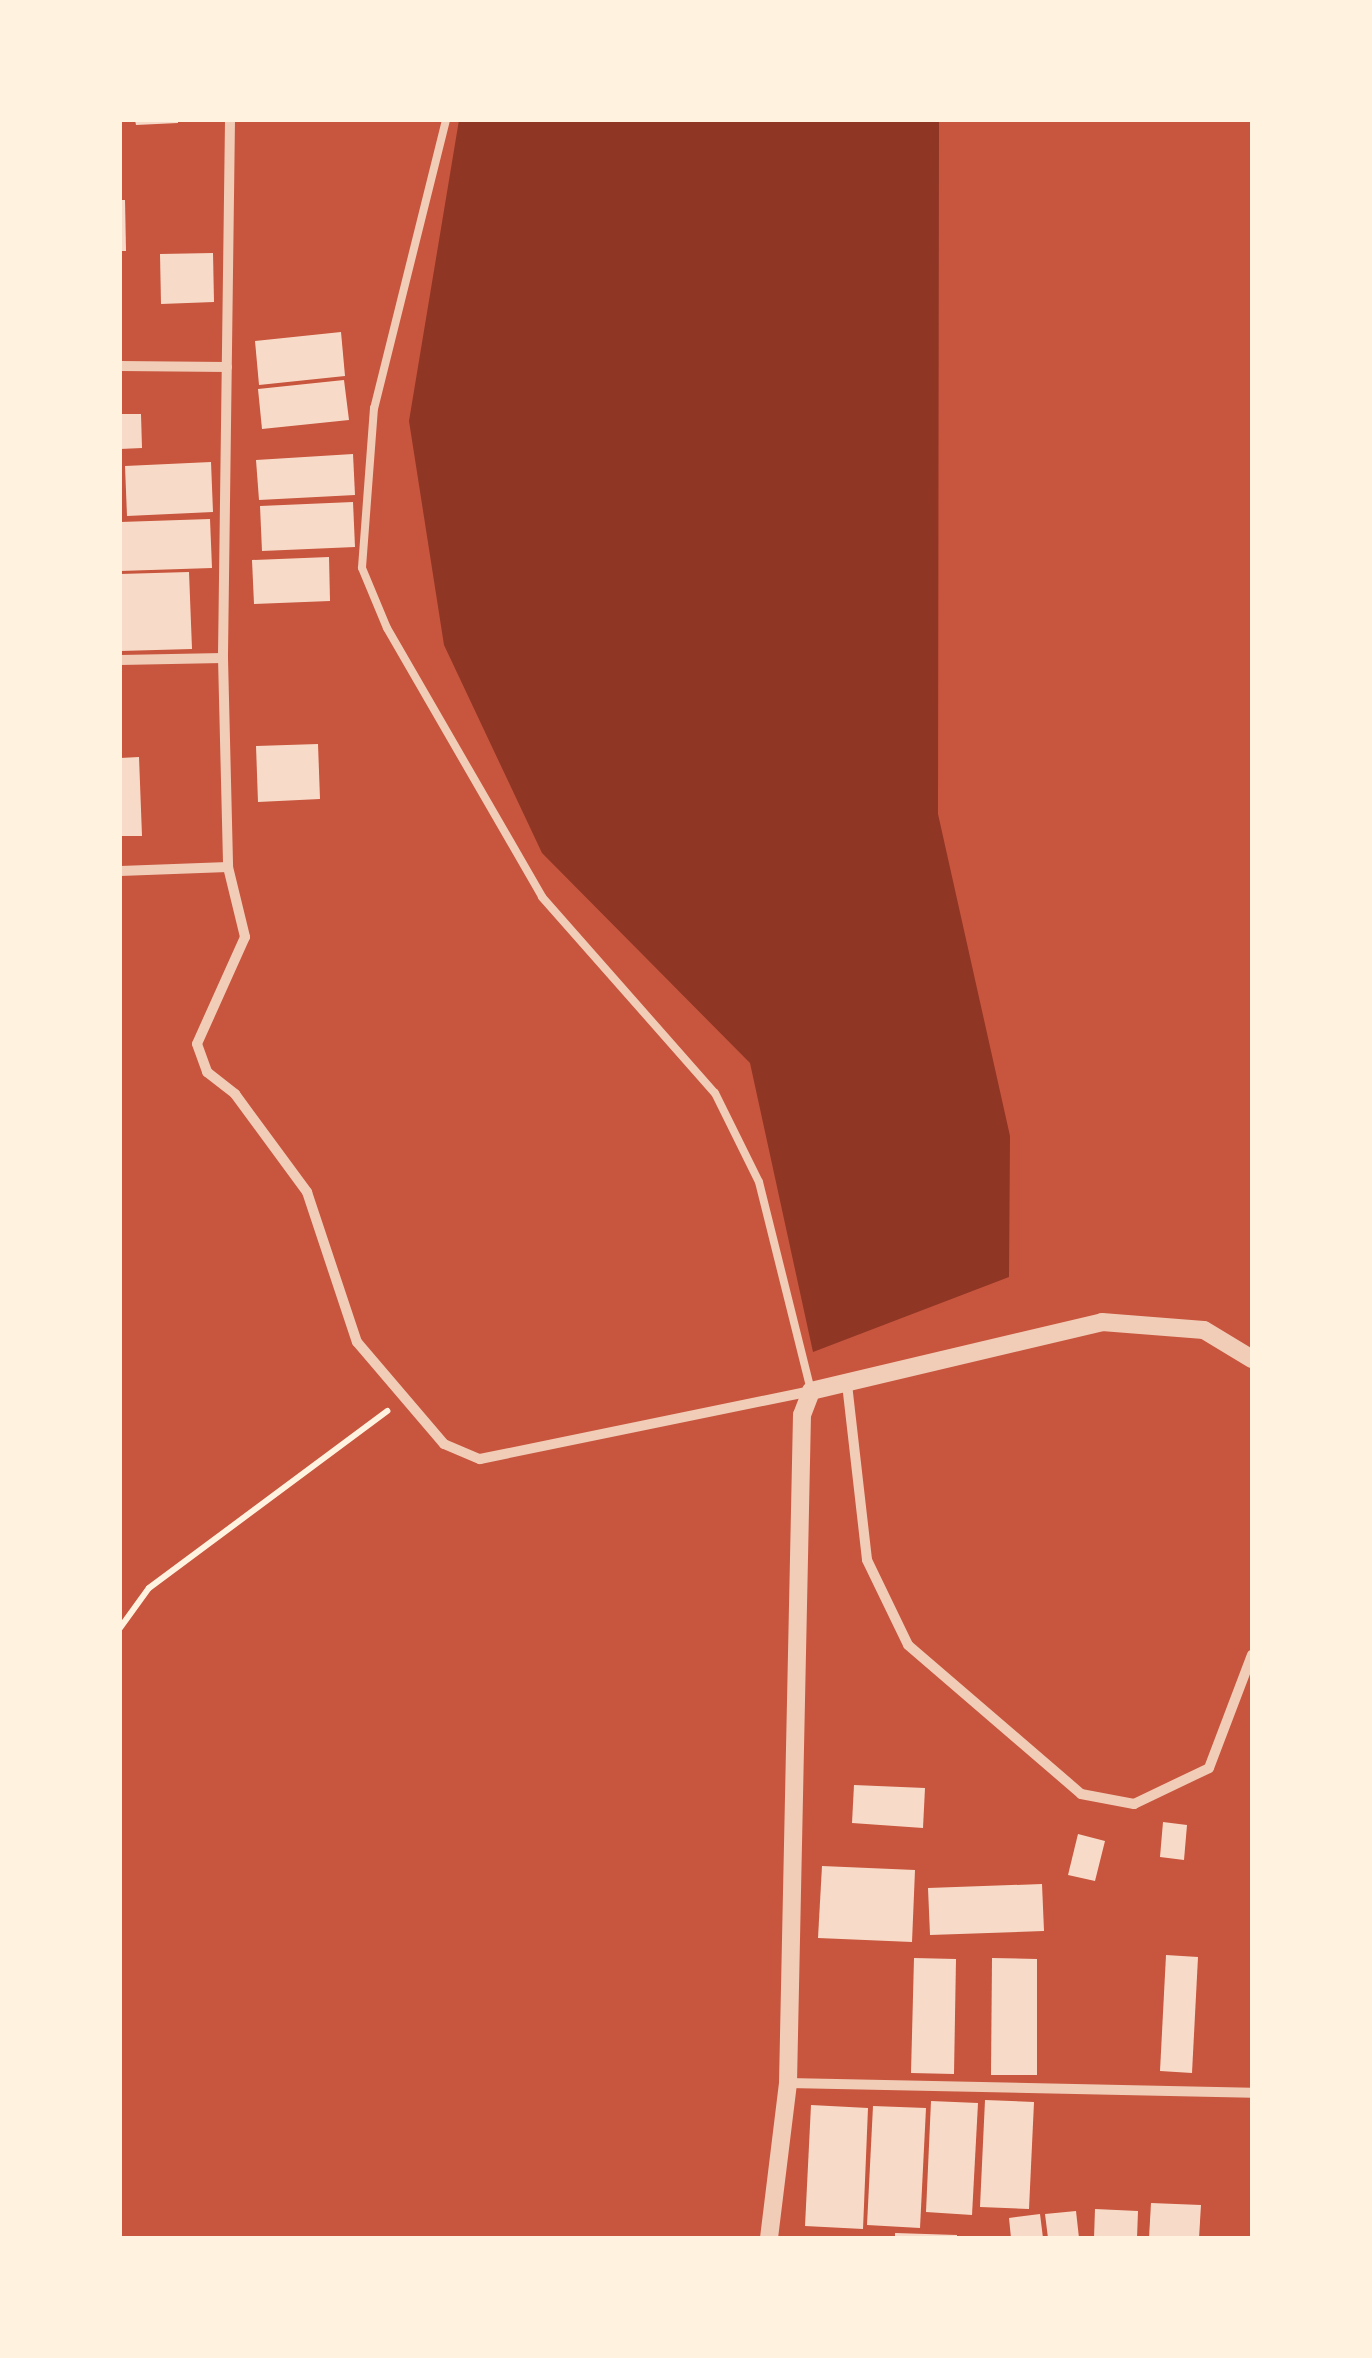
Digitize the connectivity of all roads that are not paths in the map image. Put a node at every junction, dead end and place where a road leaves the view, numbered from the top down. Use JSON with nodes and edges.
{"nodes":[{"id":1,"x":230,"y":120,"type":"edge"},
{"id":2,"x":446,"y":120,"type":"edge"},
{"id":3,"x":120,"y":366,"type":"edge"},
{"id":4,"x":227,"y":367,"type":"junction"},
{"id":5,"x":223,"y":658,"type":"junction"},
{"id":6,"x":120,"y":660,"type":"edge"},
{"id":7,"x":228,"y":867,"type":"junction"},
{"id":8,"x":120,"y":871,"type":"edge"},
{"id":9,"x":1252,"y":1360,"type":"edge"},
{"id":10,"x":847,"y":1384,"type":"junction"},
{"id":11,"x":811,"y":1391,"type":"junction"},
{"id":12,"x":1252,"y":1655,"type":"edge"},
{"id":13,"x":788,"y":2083,"type":"junction"},
{"id":14,"x":1252,"y":2093,"type":"edge"},
{"id":15,"x":769,"y":2238,"type":"edge"}],
"edges":[{"from":1,"to":4,"type":"street"},
{"from":2,"to":11,"type":"lane"},
{"from":3,"to":4,"type":"street"},
{"from":4,"to":5,"type":"street"},
{"from":5,"to":6,"type":"street"},
{"from":5,"to":7,"type":"street"},
{"from":7,"to":8,"type":"street"},
{"from":7,"to":11,"type":"street"},
{"from":9,"to":10,"type":"street"},
{"from":10,"to":11,"type":"street"},
{"from":10,"to":12,"type":"street"},
{"from":11,"to":13,"type":"street"},
{"from":13,"to":14,"type":"street"},
{"from":13,"to":15,"type":"street"}]}
